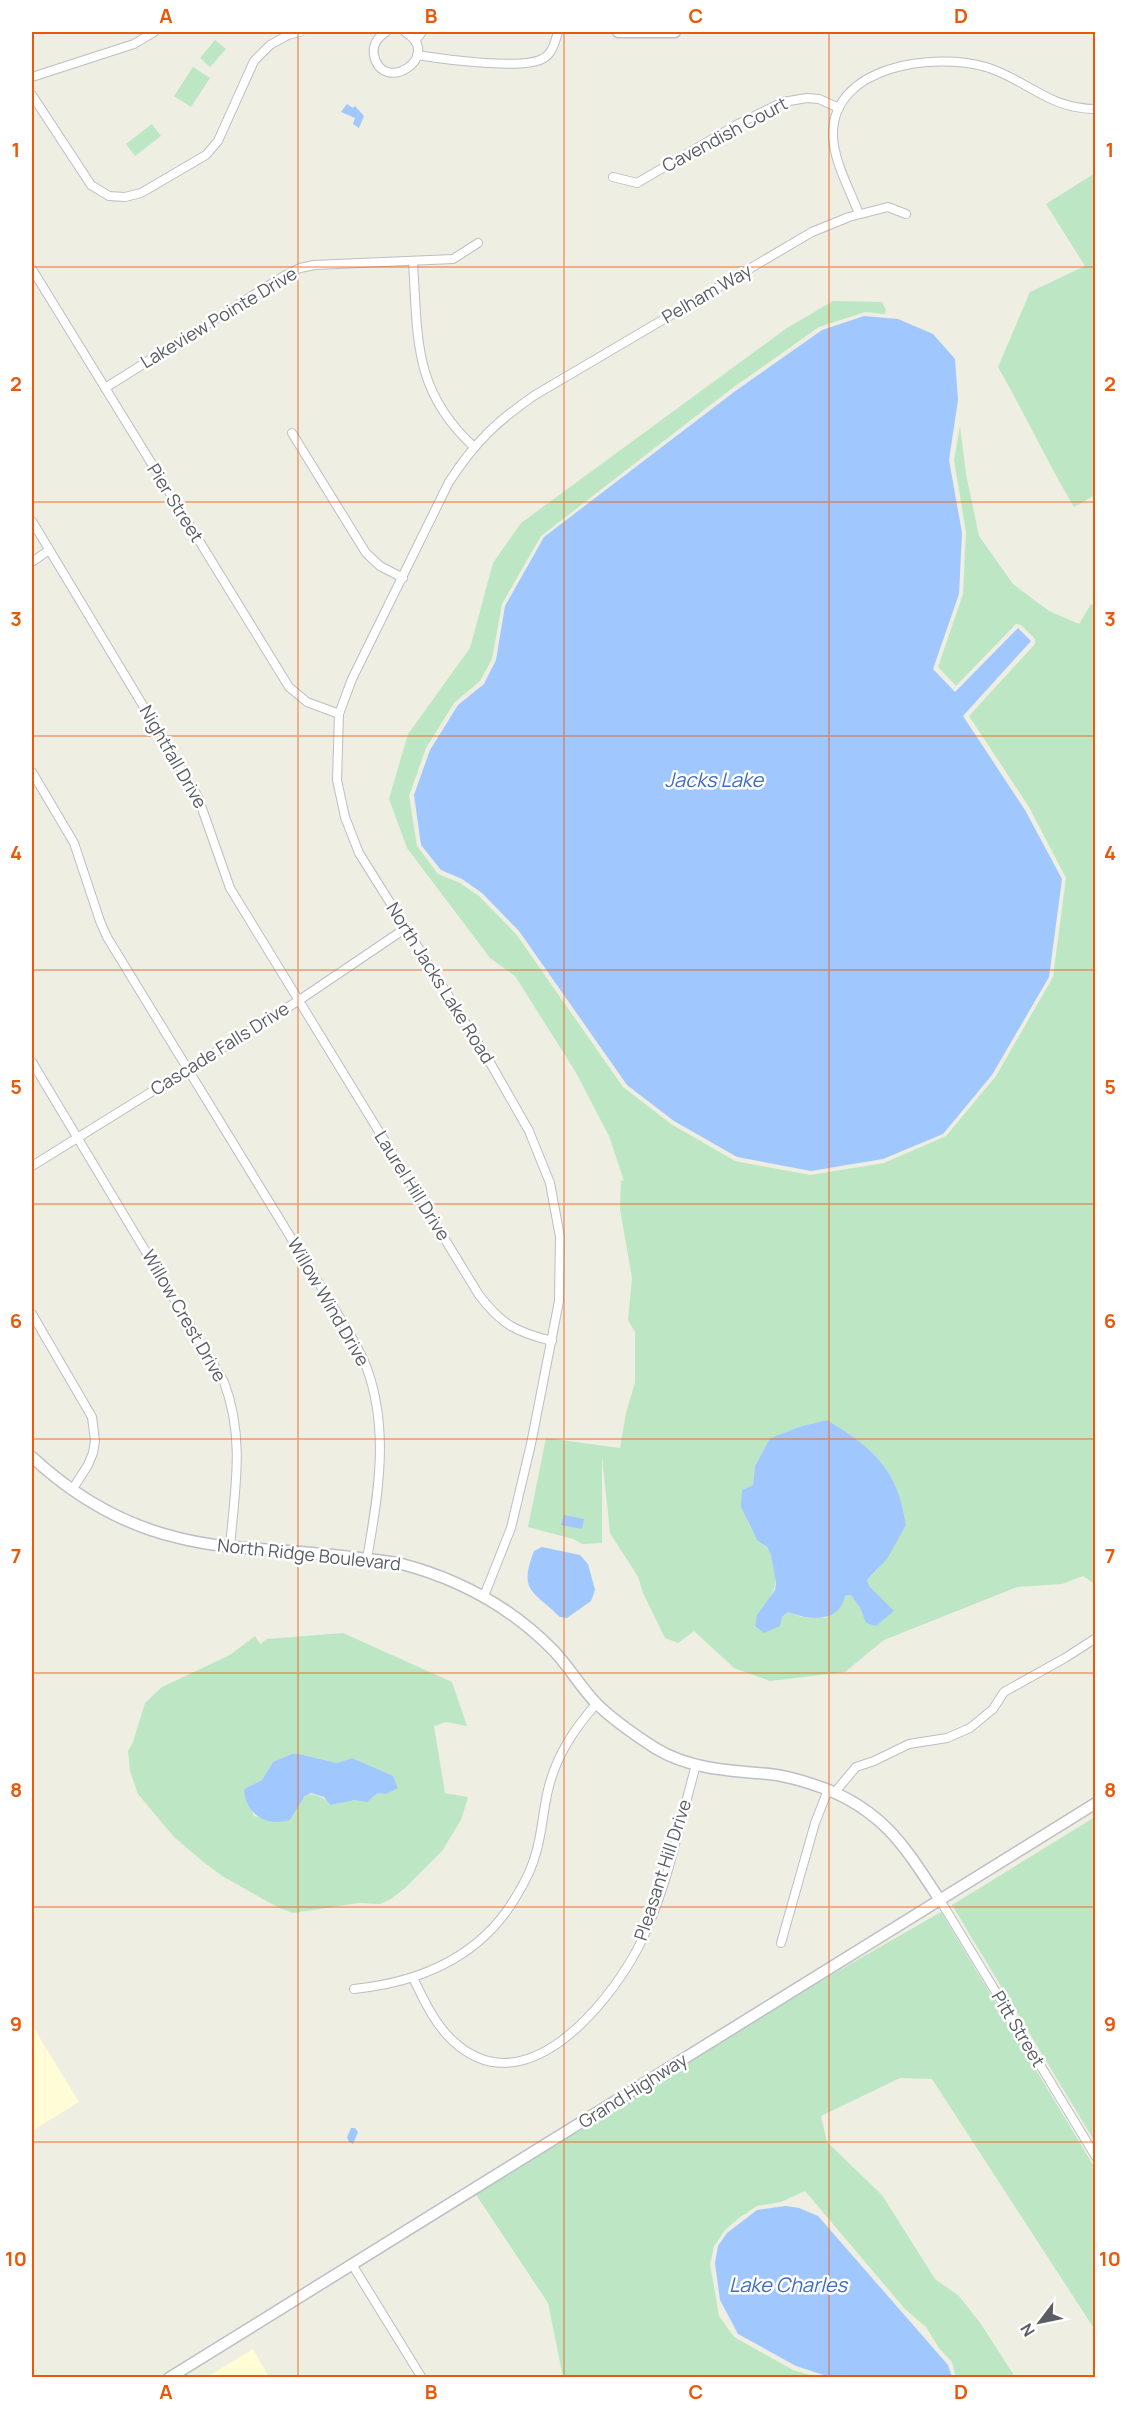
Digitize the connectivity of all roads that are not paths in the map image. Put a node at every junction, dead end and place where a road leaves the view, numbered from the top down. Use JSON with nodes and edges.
{"nodes":[{"id":1,"x":154,"y":32,"type":"edge"},
{"id":2,"x":300,"y":32,"type":"edge"},
{"id":3,"x":384,"y":32,"type":"edge"},
{"id":4,"x":405,"y":32,"type":"edge"},
{"id":5,"x":422,"y":32,"type":"edge"},
{"id":6,"x":558,"y":32,"type":"edge"},
{"id":7,"x":618,"y":32,"type":"edge"},
{"id":8,"x":675,"y":32,"type":"edge"},
{"id":9,"x":415,"y":41,"type":"junction"},
{"id":10,"x":417,"y":55,"type":"junction"},
{"id":11,"x":32,"y":77,"type":"edge"},
{"id":12,"x":32,"y":95,"type":"edge"},
{"id":13,"x":839,"y":108,"type":"junction"},
{"id":14,"x":1095,"y":109,"type":"edge"},
{"id":15,"x":613,"y":177,"type":"dead end"},
{"id":16,"x":859,"y":214,"type":"junction"},
{"id":17,"x":906,"y":214,"type":"dead end"},
{"id":18,"x":478,"y":243,"type":"dead end"},
{"id":19,"x":413,"y":262,"type":"junction"},
{"id":20,"x":32,"y":269,"type":"edge"},
{"id":21,"x":105,"y":388,"type":"junction"},
{"id":22,"x":516,"y":409,"type":"joint"},
{"id":23,"x":292,"y":432,"type":"dead end"},
{"id":24,"x":474,"y":447,"type":"junction"},
{"id":25,"x":32,"y":521,"type":"edge"},
{"id":26,"x":50,"y":550,"type":"junction"},
{"id":27,"x":32,"y":562,"type":"edge"},
{"id":28,"x":403,"y":578,"type":"junction"},
{"id":29,"x":339,"y":714,"type":"junction"},
{"id":30,"x":32,"y":772,"type":"edge"},
{"id":31,"x":406,"y":928,"type":"junction"},
{"id":32,"x":298,"y":1001,"type":"junction"},
{"id":33,"x":32,"y":1062,"type":"edge"},
{"id":34,"x":188,"y":1070,"type":"junction"},
{"id":35,"x":77,"y":1138,"type":"junction"},
{"id":36,"x":32,"y":1166,"type":"edge"},
{"id":37,"x":32,"y":1314,"type":"edge"},
{"id":38,"x":552,"y":1341,"type":"junction"},
{"id":39,"x":32,"y":1457,"type":"edge"},
{"id":40,"x":72,"y":1490,"type":"junction"},
{"id":41,"x":230,"y":1547,"type":"junction"},
{"id":42,"x":367,"y":1559,"type":"junction"},
{"id":43,"x":484,"y":1596,"type":"junction"},
{"id":44,"x":1095,"y":1638,"type":"edge"},
{"id":45,"x":597,"y":1704,"type":"junction"},
{"id":46,"x":696,"y":1765,"type":"junction"},
{"id":47,"x":831,"y":1791,"type":"junction"},
{"id":48,"x":1095,"y":1803,"type":"edge"},
{"id":49,"x":940,"y":1900,"type":"junction"},
{"id":50,"x":781,"y":1943,"type":"dead end"},
{"id":51,"x":413,"y":1978,"type":"junction"},
{"id":52,"x":354,"y":1989,"type":"dead end"},
{"id":53,"x":1095,"y":2157,"type":"edge"},
{"id":54,"x":352,"y":2266,"type":"junction"},
{"id":55,"x":170,"y":2378,"type":"edge"},
{"id":56,"x":422,"y":2378,"type":"edge"}],
"edges":[{"from":1,"to":11,"type":"street"},
{"from":2,"to":12,"type":"street"},
{"from":3,"to":10,"type":"street"},
{"from":4,"to":9,"type":"street"},
{"from":5,"to":9,"type":"street"},
{"from":6,"to":10,"type":"street"},
{"from":7,"to":8,"type":"street"},
{"from":9,"to":10,"type":"street"},
{"from":13,"to":14,"type":"street"},
{"from":13,"to":15,"type":"street","name":"Cavendish Court"},
{"from":13,"to":16,"type":"street"},
{"from":16,"to":17,"type":"street","name":"Pelham Way"},
{"from":16,"to":22,"type":"street","name":"Pelham Way"},
{"from":18,"to":19,"type":"street","name":"Lakeview Pointe Drive"},
{"from":19,"to":21,"type":"street","name":"Lakeview Pointe Drive"},
{"from":19,"to":24,"type":"street"},
{"from":20,"to":21,"type":"street","name":"Pier Street"},
{"from":21,"to":29,"type":"street","name":"Pier Street"},
{"from":22,"to":24,"type":"street","name":"North Jacks Lake Road"},
{"from":23,"to":28,"type":"street"},
{"from":24,"to":28,"type":"street","name":"North Jacks Lake Road"},
{"from":25,"to":26,"type":"street","name":"Nightfall Drive"},
{"from":26,"to":27,"type":"street"},
{"from":26,"to":32,"type":"street","name":"Nightfall Drive"},
{"from":28,"to":29,"type":"street","name":"North Jacks Lake Road"},
{"from":29,"to":31,"type":"street","name":"North Jacks Lake Road"},
{"from":30,"to":34,"type":"street","name":"Willow Wind Drive"},
{"from":31,"to":32,"type":"street","name":"Cascade Falls Drive"},
{"from":31,"to":38,"type":"street","name":"North Jacks Lake Road"},
{"from":32,"to":34,"type":"street","name":"Cascade Falls Drive"},
{"from":32,"to":38,"type":"street","name":"Laurel Hill Drive"},
{"from":33,"to":35,"type":"street","name":"Willow Crest Drive"},
{"from":34,"to":35,"type":"street","name":"Cascade Falls Drive"},
{"from":34,"to":42,"type":"street","name":"Willow Wind Drive"},
{"from":35,"to":36,"type":"street","name":"Cascade Falls Drive"},
{"from":35,"to":41,"type":"street","name":"Willow Crest Drive"},
{"from":37,"to":40,"type":"street"},
{"from":38,"to":43,"type":"street","name":"North Jacks Lake Road"},
{"from":39,"to":40,"type":"street","name":"North Ridge Boulevard"},
{"from":40,"to":41,"type":"street","name":"North Ridge Boulevard"},
{"from":41,"to":42,"type":"street","name":"North Ridge Boulevard"},
{"from":42,"to":43,"type":"street","name":"North Ridge Boulevard"},
{"from":43,"to":45,"type":"street","name":"North Ridge Boulevard"},
{"from":44,"to":47,"type":"street"},
{"from":45,"to":46,"type":"street"},
{"from":45,"to":51,"type":"street"},
{"from":46,"to":47,"type":"street"},
{"from":46,"to":51,"type":"street","name":"Pleasant Hill Drive"},
{"from":47,"to":49,"type":"street"},
{"from":47,"to":50,"type":"street"},
{"from":48,"to":49,"type":"street","name":"Grand Highway"},
{"from":49,"to":53,"type":"street","name":"Pitt Street"},
{"from":49,"to":54,"type":"street","name":"Grand Highway"},
{"from":51,"to":52,"type":"street"},
{"from":54,"to":55,"type":"street","name":"Grand Highway"},
{"from":54,"to":56,"type":"street"}]}
